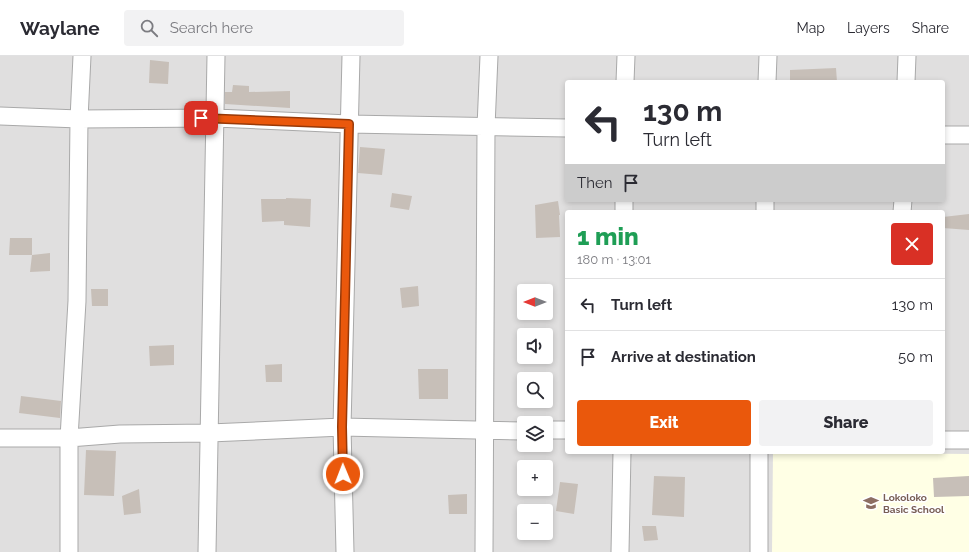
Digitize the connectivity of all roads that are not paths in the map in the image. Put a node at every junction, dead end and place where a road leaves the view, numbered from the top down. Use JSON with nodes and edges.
{"nodes":[{"id":1,"x":82,"y":56,"type":"edge"},
{"id":2,"x":216,"y":56,"type":"edge"},
{"id":3,"x":351,"y":56,"type":"edge"},
{"id":4,"x":489,"y":56,"type":"edge"},
{"id":5,"x":626,"y":56,"type":"edge"},
{"id":6,"x":768,"y":56,"type":"edge"},
{"id":7,"x":907,"y":56,"type":"edge"},
{"id":8,"x":625,"y":80,"type":"edge"},
{"id":9,"x":767,"y":80,"type":"edge"},
{"id":10,"x":906,"y":80,"type":"edge"},
{"id":11,"x":0,"y":116,"type":"edge"},
{"id":12,"x":216,"y":118,"type":"junction"},
{"id":13,"x":79,"y":119,"type":"junction"},
{"id":14,"x":349,"y":124,"type":"junction"},
{"id":15,"x":486,"y":127,"type":"junction"},
{"id":16,"x":565,"y":128,"type":"edge"},
{"id":17,"x":945,"y":135,"type":"edge"},
{"id":18,"x":969,"y":135,"type":"edge"},
{"id":19,"x":342,"y":427,"type":"junction"},
{"id":20,"x":553,"y":430,"type":"edge"},
{"id":21,"x":565,"y":430,"type":"edge"},
{"id":22,"x":485,"y":431,"type":"junction"},
{"id":23,"x":517,"y":431,"type":"edge"},
{"id":24,"x":210,"y":433,"type":"junction"},
{"id":25,"x":0,"y":438,"type":"edge"},
{"id":26,"x":69,"y":438,"type":"junction"},
{"id":27,"x":945,"y":440,"type":"edge"},
{"id":28,"x":969,"y":440,"type":"edge"},
{"id":29,"x":622,"y":454,"type":"edge"},
{"id":30,"x":759,"y":454,"type":"edge"},
{"id":31,"x":69,"y":552,"type":"edge"},
{"id":32,"x":208,"y":552,"type":"edge"},
{"id":33,"x":345,"y":552,"type":"edge"},
{"id":34,"x":484,"y":552,"type":"edge"},
{"id":35,"x":620,"y":552,"type":"edge"},
{"id":36,"x":759,"y":552,"type":"edge"}],
"edges":[{"from":1,"to":13,"type":"street"},
{"from":2,"to":12,"type":"street"},
{"from":3,"to":14,"type":"street"},
{"from":4,"to":15,"type":"street"},
{"from":5,"to":8,"type":"street"},
{"from":6,"to":9,"type":"street"},
{"from":7,"to":10,"type":"street"},
{"from":11,"to":13,"type":"street"},
{"from":12,"to":13,"type":"street"},
{"from":12,"to":14,"type":"street"},
{"from":12,"to":24,"type":"street"},
{"from":13,"to":26,"type":"street"},
{"from":14,"to":15,"type":"street"},
{"from":14,"to":19,"type":"street"},
{"from":15,"to":16,"type":"street"},
{"from":15,"to":22,"type":"street"},
{"from":17,"to":18,"type":"street"},
{"from":19,"to":22,"type":"street"},
{"from":19,"to":24,"type":"street"},
{"from":19,"to":33,"type":"street"},
{"from":20,"to":21,"type":"street"},
{"from":22,"to":23,"type":"street"},
{"from":22,"to":34,"type":"street"},
{"from":24,"to":26,"type":"street"},
{"from":24,"to":32,"type":"street"},
{"from":25,"to":26,"type":"street"},
{"from":26,"to":31,"type":"street"},
{"from":27,"to":28,"type":"street"},
{"from":29,"to":35,"type":"street"},
{"from":30,"to":36,"type":"street"}]}
